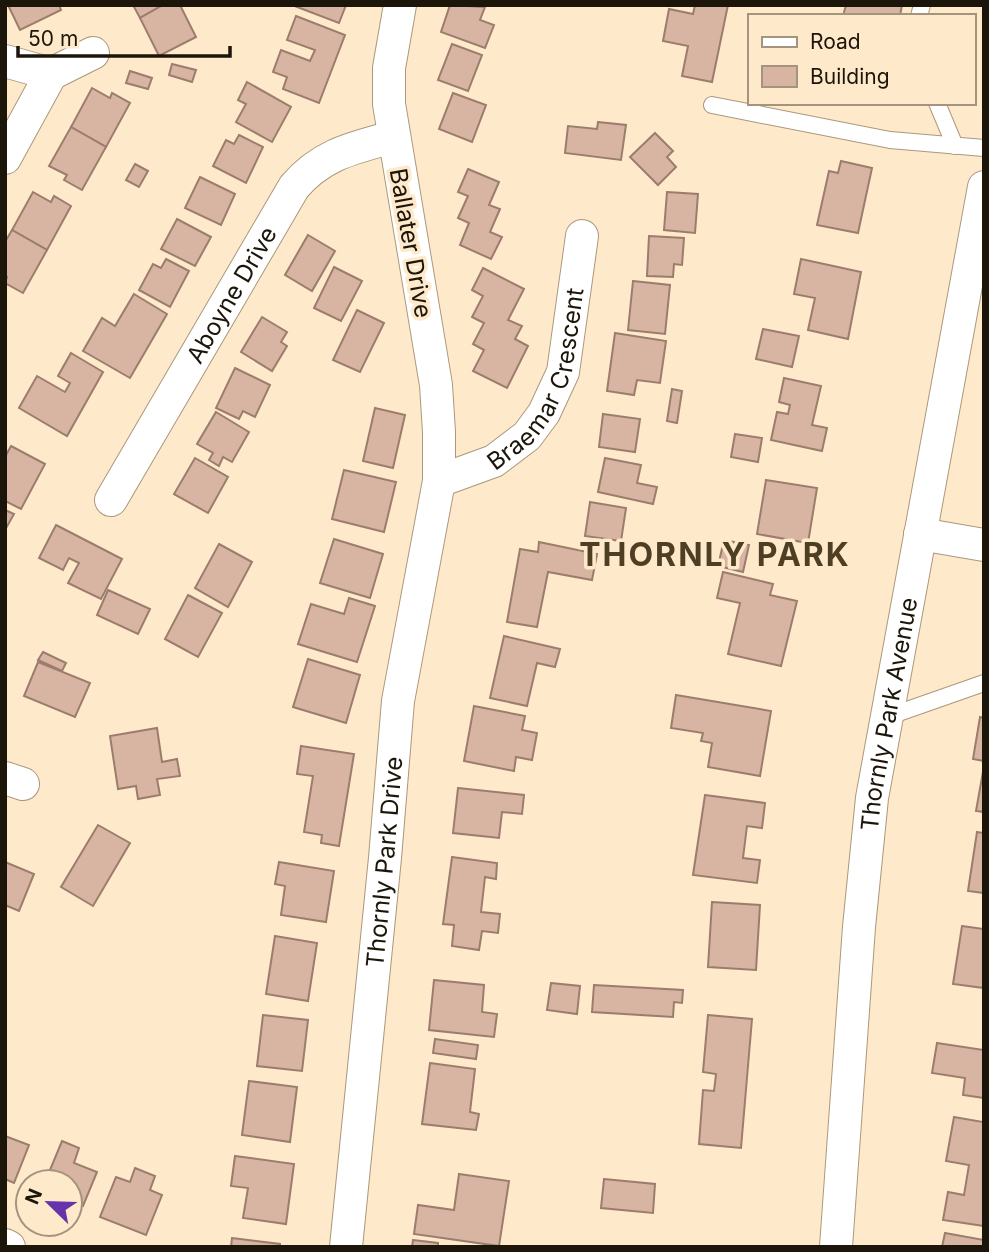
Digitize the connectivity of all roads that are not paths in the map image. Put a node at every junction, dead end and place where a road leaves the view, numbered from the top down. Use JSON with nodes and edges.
{"nodes":[{"id":1,"x":400,"y":5,"type":"edge"},
{"id":2,"x":93,"y":53,"type":"dead end"},
{"id":3,"x":5,"y":61,"type":"edge"},
{"id":4,"x":51,"y":74,"type":"junction"},
{"id":5,"x":712,"y":105,"type":"dead end"},
{"id":6,"x":938,"y":105,"type":"edge"},
{"id":7,"x":393,"y":137,"type":"junction"},
{"id":8,"x":955,"y":146,"type":"junction"},
{"id":9,"x":984,"y":148,"type":"edge"},
{"id":10,"x":5,"y":158,"type":"edge"},
{"id":11,"x":984,"y":187,"type":"edge"},
{"id":12,"x":582,"y":236,"type":"dead end"},
{"id":13,"x":439,"y":481,"type":"junction"},
{"id":14,"x":111,"y":500,"type":"dead end"},
{"id":15,"x":920,"y":534,"type":"junction"},
{"id":16,"x":984,"y":545,"type":"edge"},
{"id":17,"x":984,"y":683,"type":"edge"},
{"id":18,"x":887,"y":718,"type":"junction"},
{"id":19,"x":345,"y":1247,"type":"edge"},
{"id":20,"x":836,"y":1247,"type":"edge"}],
"edges":[{"from":1,"to":7,"type":"street","name":"Ballater Drive"},
{"from":2,"to":4,"type":"street"},
{"from":3,"to":4,"type":"street"},
{"from":4,"to":10,"type":"street"},
{"from":5,"to":8,"type":"lane"},
{"from":6,"to":8,"type":"lane"},
{"from":7,"to":13,"type":"street","name":"Ballater Drive"},
{"from":7,"to":14,"type":"street","name":"Aboyne Drive"},
{"from":8,"to":9,"type":"lane"},
{"from":11,"to":15,"type":"street","name":"Thornly Park Avenue"},
{"from":12,"to":13,"type":"street","name":"Braemar Crescent"},
{"from":13,"to":19,"type":"street","name":"Thornly Park Drive"},
{"from":15,"to":16,"type":"street"},
{"from":15,"to":18,"type":"street","name":"Thornly Park Avenue"},
{"from":17,"to":18,"type":"lane"},
{"from":18,"to":20,"type":"street","name":"Thornly Park Avenue"}]}
